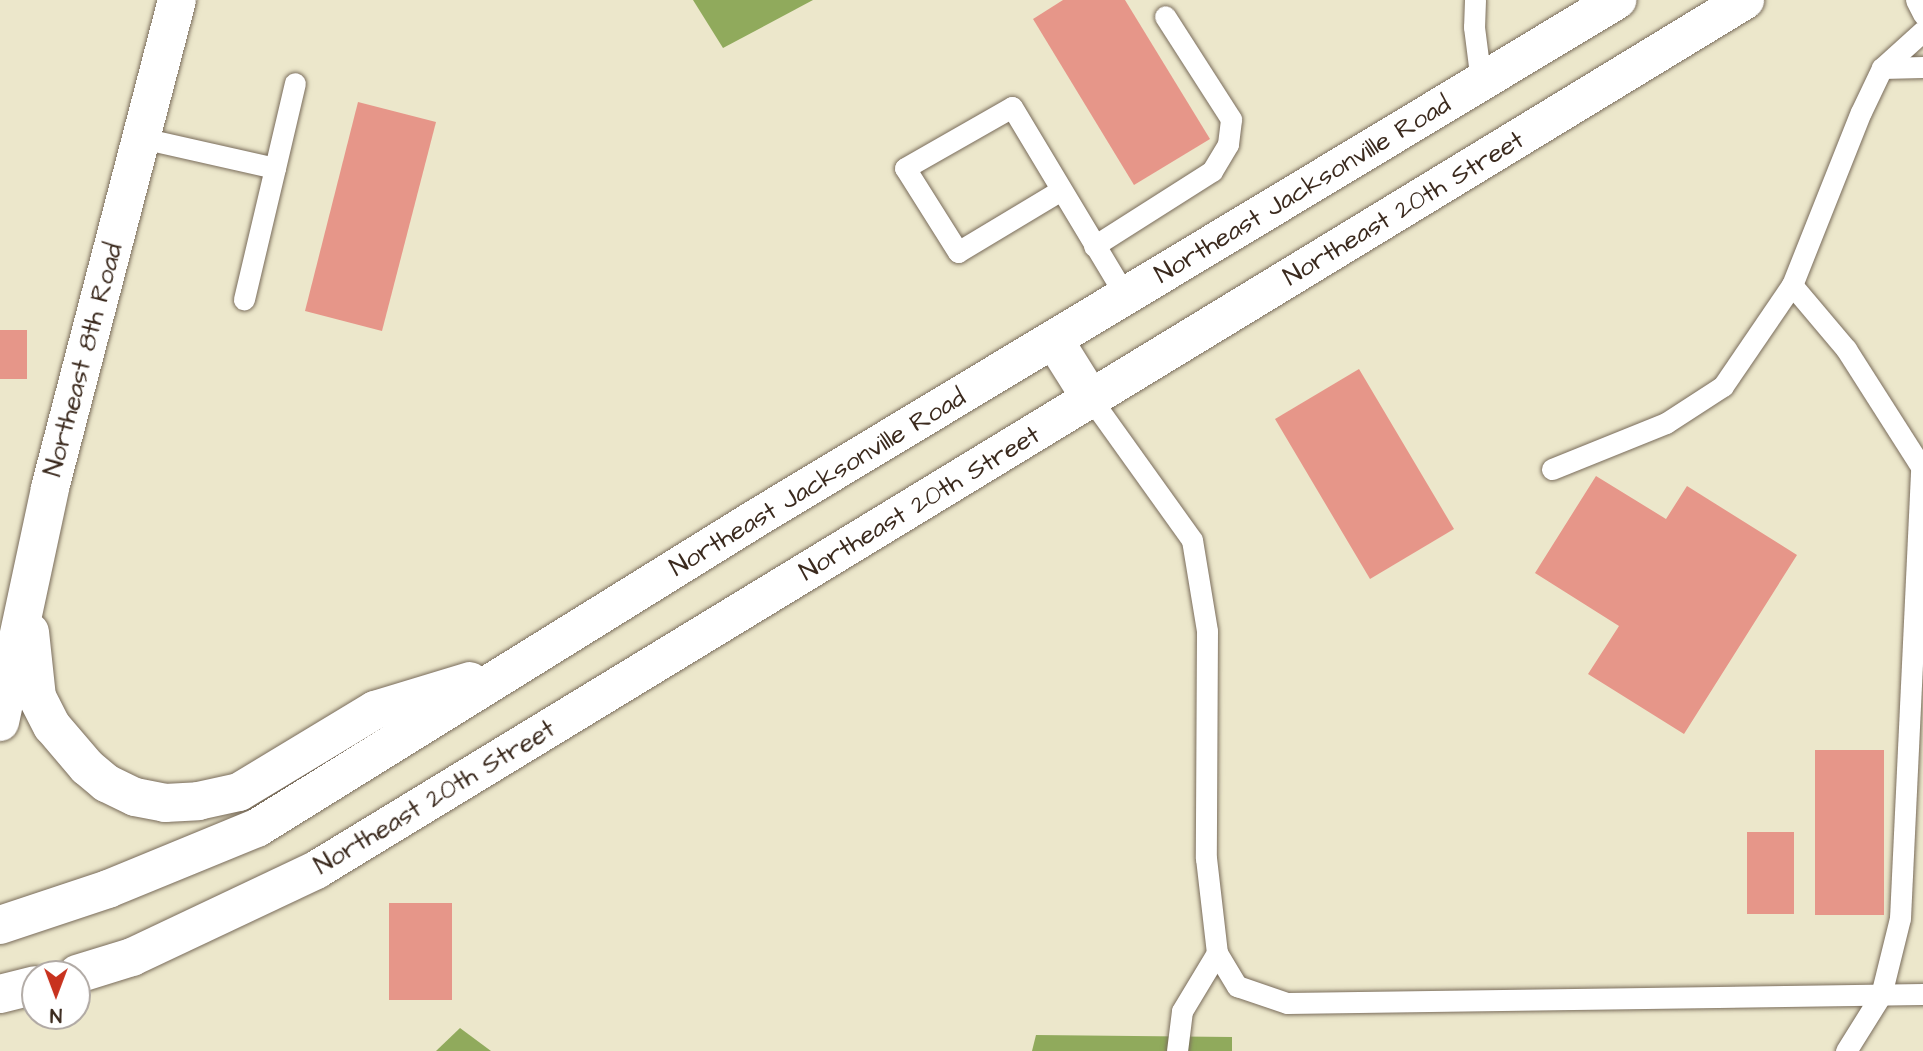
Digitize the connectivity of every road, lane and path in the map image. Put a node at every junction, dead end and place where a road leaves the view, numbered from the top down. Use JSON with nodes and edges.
{"nodes":[{"id":1,"x":177,"y":0,"type":"edge"},
{"id":2,"x":1475,"y":0,"type":"edge"},
{"id":3,"x":1618,"y":0,"type":"edge"},
{"id":4,"x":1745,"y":0,"type":"edge"},
{"id":5,"x":1916,"y":0,"type":"edge"},
{"id":6,"x":1923,"y":14,"type":"edge"},
{"id":7,"x":1165,"y":16,"type":"dead end"},
{"id":8,"x":1923,"y":31,"type":"edge"},
{"id":9,"x":1923,"y":66,"type":"edge"},
{"id":10,"x":1882,"y":68,"type":"junction"},
{"id":11,"x":1481,"y":82,"type":"junction"},
{"id":12,"x":295,"y":83,"type":"dead end"},
{"id":13,"x":142,"y":138,"type":"junction"},
{"id":14,"x":275,"y":168,"type":"junction"},
{"id":15,"x":1061,"y":190,"type":"junction"},
{"id":16,"x":1094,"y":246,"type":"junction"},
{"id":17,"x":1792,"y":285,"type":"junction"},
{"id":18,"x":1126,"y":297,"type":"junction"},
{"id":19,"x":244,"y":299,"type":"dead end"},
{"id":20,"x":1054,"y":340,"type":"junction"},
{"id":21,"x":1091,"y":399,"type":"junction"},
{"id":22,"x":1922,"y":468,"type":"edge"},
{"id":23,"x":1552,"y":469,"type":"dead end"},
{"id":24,"x":27,"y":587,"type":"junction"},
{"id":25,"x":519,"y":666,"type":"junction"},
{"id":26,"x":0,"y":722,"type":"edge"},
{"id":27,"x":0,"y":925,"type":"edge"},
{"id":28,"x":1217,"y":953,"type":"junction"},
{"id":29,"x":91,"y":970,"type":"edge"},
{"id":30,"x":21,"y":989,"type":"edge"},
{"id":31,"x":0,"y":994,"type":"edge"},
{"id":32,"x":1881,"y":995,"type":"junction"},
{"id":33,"x":1923,"y":995,"type":"edge"},
{"id":34,"x":1177,"y":1051,"type":"edge"},
{"id":35,"x":1846,"y":1051,"type":"edge"}],
"edges":[{"from":1,"to":13,"type":"main road","name":"Northeast 8th Road"},
{"from":2,"to":11,"type":"lane"},
{"from":3,"to":11,"type":"main road","name":"Northeast Jacksonville Road"},
{"from":4,"to":21,"type":"main road","name":"Northeast 20th Street"},
{"from":5,"to":6,"type":"lane"},
{"from":7,"to":16,"type":"lane"},
{"from":8,"to":10,"type":"lane"},
{"from":9,"to":10,"type":"lane"},
{"from":10,"to":17,"type":"lane"},
{"from":11,"to":18,"type":"main road","name":"Northeast Jacksonville Road"},
{"from":12,"to":14,"type":"lane"},
{"from":13,"to":14,"type":"lane"},
{"from":13,"to":24,"type":"main road","name":"Northeast 8th Road"},
{"from":14,"to":19,"type":"lane"},
{"from":15,"to":15,"type":"lane"},
{"from":15,"to":16,"type":"lane"},
{"from":16,"to":18,"type":"lane"},
{"from":17,"to":22,"type":"lane"},
{"from":17,"to":23,"type":"lane"},
{"from":18,"to":20,"type":"main road","name":"Northeast Jacksonville Road"},
{"from":20,"to":21,"type":"main road"},
{"from":20,"to":25,"type":"main road","name":"Northeast Jacksonville Road"},
{"from":21,"to":28,"type":"lane"},
{"from":21,"to":29,"type":"main road","name":"Northeast 20th Street"},
{"from":22,"to":32,"type":"lane"},
{"from":24,"to":25,"type":"main road"},
{"from":24,"to":26,"type":"main road","name":"Northeast 8th Road"},
{"from":25,"to":27,"type":"main road","name":"Northeast Jacksonville Road"},
{"from":28,"to":32,"type":"lane"},
{"from":28,"to":34,"type":"lane"},
{"from":30,"to":31,"type":"main road"},
{"from":32,"to":33,"type":"lane"},
{"from":32,"to":35,"type":"lane"}]}
